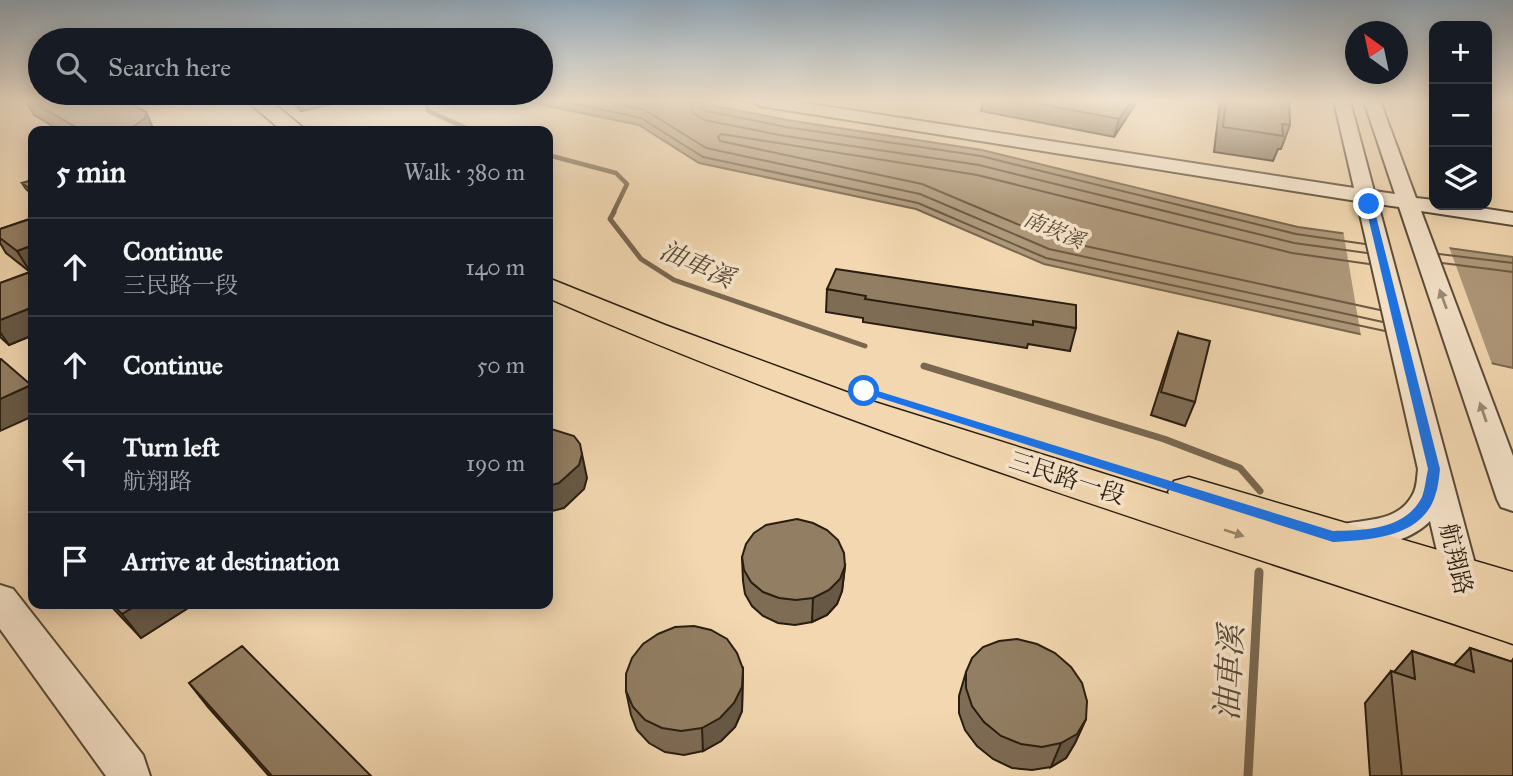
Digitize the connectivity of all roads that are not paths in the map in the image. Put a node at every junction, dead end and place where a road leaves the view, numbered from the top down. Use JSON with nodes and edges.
{"nodes":[{"id":1,"x":991,"y":137,"type":"edge"},
{"id":2,"x":1013,"y":137,"type":"edge"},
{"id":3,"x":1352,"y":137,"type":"edge"},
{"id":4,"x":1385,"y":137,"type":"edge"},
{"id":5,"x":1367,"y":196,"type":"junction"},
{"id":6,"x":1407,"y":202,"type":"junction"},
{"id":7,"x":1513,"y":219,"type":"edge"},
{"id":8,"x":553,"y":272,"type":"edge"},
{"id":9,"x":553,"y":289,"type":"edge"},
{"id":10,"x":1434,"y":469,"type":"junction"},
{"id":11,"x":1513,"y":499,"type":"edge"},
{"id":12,"x":1333,"y":537,"type":"junction"},
{"id":13,"x":1513,"y":591,"type":"edge"},
{"id":14,"x":1465,"y":592,"type":"junction"},
{"id":15,"x":0,"y":600,"type":"edge"},
{"id":16,"x":1513,"y":623,"type":"edge"},
{"id":17,"x":129,"y":774,"type":"edge"}],
"edges":[{"from":1,"to":5,"type":"street"},
{"from":2,"to":5,"type":"street"},
{"from":3,"to":5,"type":"street","name":"航翔路"},
{"from":4,"to":6,"type":"street"},
{"from":5,"to":6,"type":"street"},
{"from":5,"to":10,"type":"street","name":"航翔路"},
{"from":6,"to":7,"type":"street"},
{"from":11,"to":6,"type":"street","one_way":true},
{"from":8,"to":12,"type":"main road","name":"三民路一段"},
{"from":9,"to":14,"type":"main road","name":"三民路一段","one_way":true},
{"from":10,"to":12,"type":"street"},
{"from":10,"to":14,"type":"street","name":"航翔路"},
{"from":12,"to":14,"type":"main road","name":"三民路一段"},
{"from":13,"to":14,"type":"main road","name":"三民路一段"},
{"from":14,"to":16,"type":"main road","name":"三民路一段"},
{"from":15,"to":17,"type":"street"}]}
